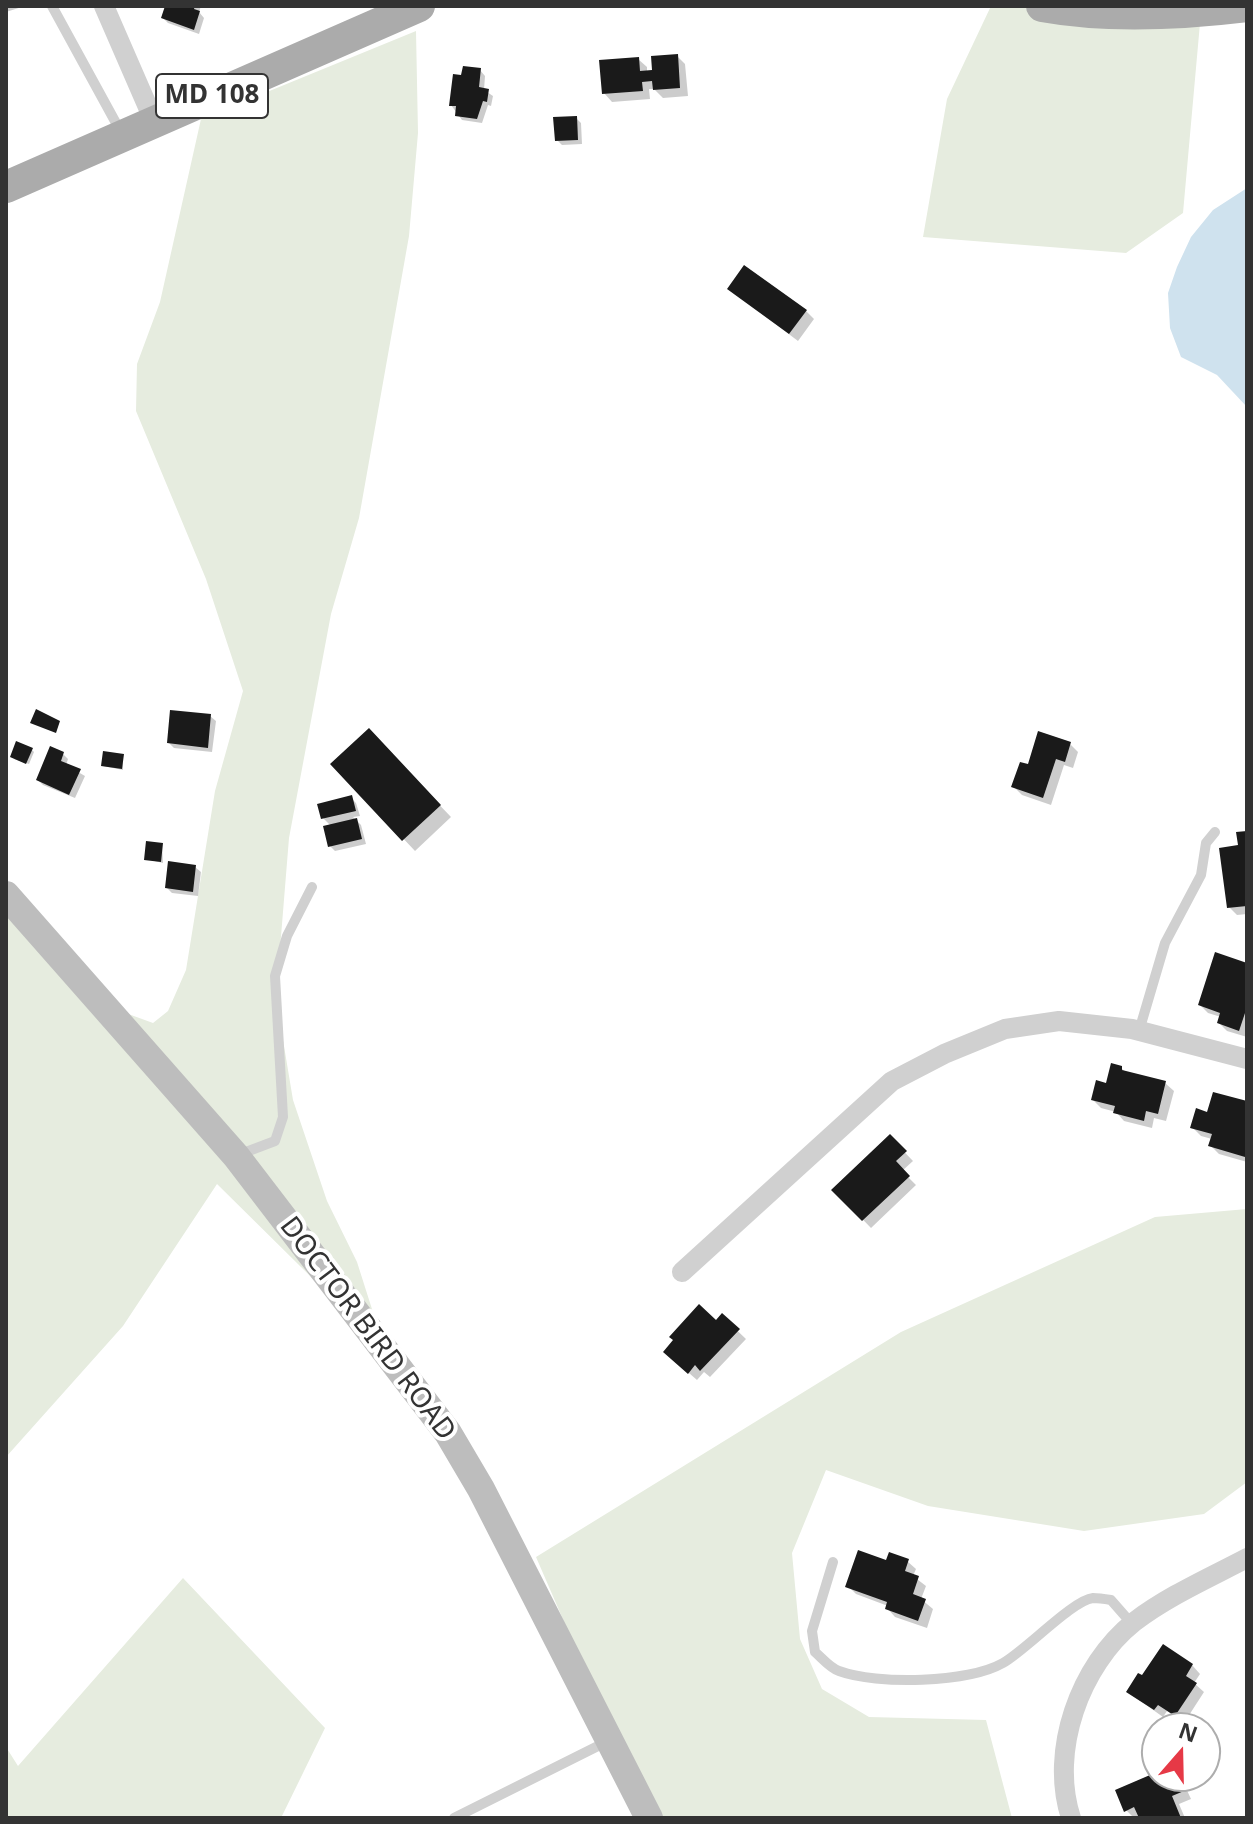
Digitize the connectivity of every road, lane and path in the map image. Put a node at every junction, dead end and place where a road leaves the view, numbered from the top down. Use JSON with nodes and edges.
{"nodes":[{"id":1,"x":52,"y":6,"type":"edge"},
{"id":2,"x":104,"y":6,"type":"edge"},
{"id":3,"x":419,"y":6,"type":"edge"},
{"id":4,"x":1247,"y":6,"type":"edge"},
{"id":5,"x":1060,"y":8,"type":"edge"},
{"id":6,"x":154,"y":121,"type":"junction"},
{"id":7,"x":123,"y":135,"type":"junction"},
{"id":8,"x":6,"y":187,"type":"edge"},
{"id":9,"x":1215,"y":832,"type":"dead end"},
{"id":10,"x":312,"y":887,"type":"dead end"},
{"id":11,"x":6,"y":895,"type":"edge"},
{"id":12,"x":1139,"y":1031,"type":"junction"},
{"id":13,"x":1247,"y":1059,"type":"edge"},
{"id":14,"x":236,"y":1156,"type":"junction"},
{"id":15,"x":682,"y":1272,"type":"dead end"},
{"id":16,"x":1247,"y":1558,"type":"edge"},
{"id":17,"x":833,"y":1562,"type":"dead end"},
{"id":18,"x":1132,"y":1624,"type":"junction"},
{"id":19,"x":609,"y":1740,"type":"junction"},
{"id":20,"x":454,"y":1818,"type":"edge"},
{"id":21,"x":649,"y":1818,"type":"edge"},
{"id":22,"x":1071,"y":1818,"type":"edge"}],
"edges":[{"from":1,"to":7,"type":"lane"},
{"from":2,"to":6,"type":"street"},
{"from":3,"to":6,"type":"main road","number":"MD 108"},
{"from":4,"to":5,"type":"main road"},
{"from":6,"to":7,"type":"main road","number":"MD 108"},
{"from":7,"to":8,"type":"main road","number":"MD 108"},
{"from":9,"to":12,"type":"lane"},
{"from":10,"to":14,"type":"lane"},
{"from":11,"to":14,"type":"main road","name":"DOCTOR BIRD ROAD"},
{"from":12,"to":13,"type":"street"},
{"from":12,"to":15,"type":"street"},
{"from":14,"to":19,"type":"main road","name":"DOCTOR BIRD ROAD"},
{"from":16,"to":18,"type":"street"},
{"from":17,"to":18,"type":"lane"},
{"from":18,"to":22,"type":"street"},
{"from":19,"to":20,"type":"lane"},
{"from":19,"to":21,"type":"main road","name":"DOCTOR BIRD ROAD"}]}
